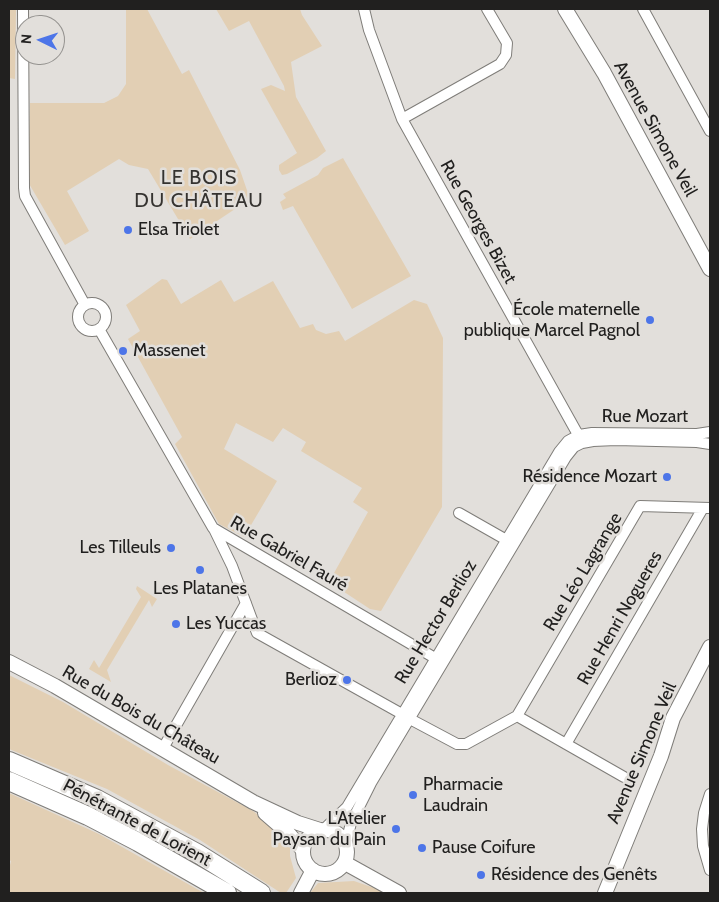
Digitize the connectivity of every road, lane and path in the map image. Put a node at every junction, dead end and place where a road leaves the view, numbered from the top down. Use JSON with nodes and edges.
{"nodes":[{"id":1,"x":23,"y":9,"type":"edge"},
{"id":2,"x":364,"y":9,"type":"edge"},
{"id":3,"x":487,"y":9,"type":"edge"},
{"id":4,"x":565,"y":9,"type":"edge"},
{"id":5,"x":643,"y":9,"type":"edge"},
{"id":6,"x":402,"y":119,"type":"junction"},
{"id":7,"x":710,"y":130,"type":"edge"},
{"id":8,"x":710,"y":270,"type":"edge"},
{"id":9,"x":85,"y":305,"type":"junction"},
{"id":10,"x":99,"y":329,"type":"junction"},
{"id":11,"x":710,"y":432,"type":"edge"},
{"id":12,"x":581,"y":439,"type":"junction"},
{"id":13,"x":710,"y":444,"type":"edge"},
{"id":14,"x":707,"y":508,"type":"edge"},
{"id":15,"x":459,"y":513,"type":"dead end"},
{"id":16,"x":213,"y":528,"type":"junction"},
{"id":17,"x":510,"y":542,"type":"junction"},
{"id":18,"x":246,"y":603,"type":"junction"},
{"id":19,"x":710,"y":647,"type":"edge"},
{"id":20,"x":440,"y":661,"type":"junction"},
{"id":21,"x":9,"y":662,"type":"edge"},
{"id":22,"x":406,"y":716,"type":"junction"},
{"id":23,"x":517,"y":716,"type":"junction"},
{"id":24,"x":566,"y":744,"type":"junction"},
{"id":25,"x":162,"y":750,"type":"junction"},
{"id":26,"x":9,"y":761,"type":"edge"},
{"id":27,"x":624,"y":777,"type":"dead end"},
{"id":28,"x":9,"y":781,"type":"edge"},
{"id":29,"x":710,"y":794,"type":"edge"},
{"id":30,"x":253,"y":802,"type":"junction"},
{"id":31,"x":322,"y":830,"type":"junction"},
{"id":32,"x":346,"y":843,"type":"junction"},
{"id":33,"x":303,"y":850,"type":"junction"},
{"id":34,"x":345,"y":863,"type":"junction"},
{"id":35,"x":313,"y":870,"type":"junction"},
{"id":36,"x":710,"y":870,"type":"edge"},
{"id":37,"x":612,"y":875,"type":"junction"},
{"id":38,"x":224,"y":891,"type":"edge"},
{"id":39,"x":303,"y":891,"type":"edge"},
{"id":40,"x":261,"y":893,"type":"edge"},
{"id":41,"x":400,"y":893,"type":"edge"},
{"id":42,"x":600,"y":893,"type":"edge"},
{"id":43,"x":605,"y":893,"type":"edge"}],
"edges":[{"from":1,"to":9,"type":"street"},
{"from":2,"to":6,"type":"street","name":"Rue Georges Bizet"},
{"from":3,"to":6,"type":"street"},
{"from":4,"to":8,"type":"street","name":"Avenue Simone Veil"},
{"from":5,"to":7,"type":"street"},
{"from":6,"to":12,"type":"street","name":"Rue Georges Bizet"},
{"from":9,"to":10,"type":"street"},
{"from":9,"to":10,"type":"street"},
{"from":10,"to":16,"type":"street","name":"Rue Gabriel Fauré"},
{"from":11,"to":12,"type":"street","name":"Rue Mozart"},
{"from":12,"to":13,"type":"street","name":"Rue Mozart"},
{"from":12,"to":17,"type":"street","name":"Rue Hector Berlioz"},
{"from":14,"to":23,"type":"street","name":"Rue Léo Lagrange"},
{"from":14,"to":24,"type":"street","name":"Rue Henri Nogueres"},
{"from":15,"to":17,"type":"street"},
{"from":16,"to":18,"type":"street"},
{"from":16,"to":20,"type":"street","name":"Rue Gabriel Fauré"},
{"from":17,"to":20,"type":"street","name":"Rue Hector Berlioz"},
{"from":18,"to":22,"type":"street"},
{"from":18,"to":25,"type":"street"},
{"from":19,"to":37,"type":"street","name":"Avenue Simone Veil"},
{"from":20,"to":22,"type":"street","name":"Rue Hector Berlioz"},
{"from":21,"to":25,"type":"street","name":"Rue du Bois du Château"},
{"from":22,"to":23,"type":"street"},
{"from":22,"to":31,"type":"street","name":"Rue Hector Berlioz"},
{"from":22,"to":32,"type":"street","name":"Rue Hector Berlioz"},
{"from":23,"to":24,"type":"street"},
{"from":24,"to":27,"type":"street"},
{"from":25,"to":30,"type":"street","name":"Rue du Bois du Château"},
{"from":26,"to":40,"type":"highway","name":"Pénétrante de Lorient"},
{"from":28,"to":38,"type":"highway","name":"Pénétrante de Lorient"},
{"from":29,"to":36,"type":"street"},
{"from":30,"to":31,"type":"street","name":"Rue du Bois du Château"},
{"from":30,"to":33,"type":"street","name":"Rue du Bois du Château"},
{"from":31,"to":32,"type":"street"},
{"from":31,"to":33,"type":"street"},
{"from":32,"to":34,"type":"street"},
{"from":33,"to":35,"type":"street"},
{"from":34,"to":35,"type":"street"},
{"from":34,"to":41,"type":"street"},
{"from":35,"to":39,"type":"street"},
{"from":37,"to":42,"type":"street","name":"Avenue Simone Veil"},
{"from":37,"to":43,"type":"street","name":"Avenue Simone Veil"}]}
